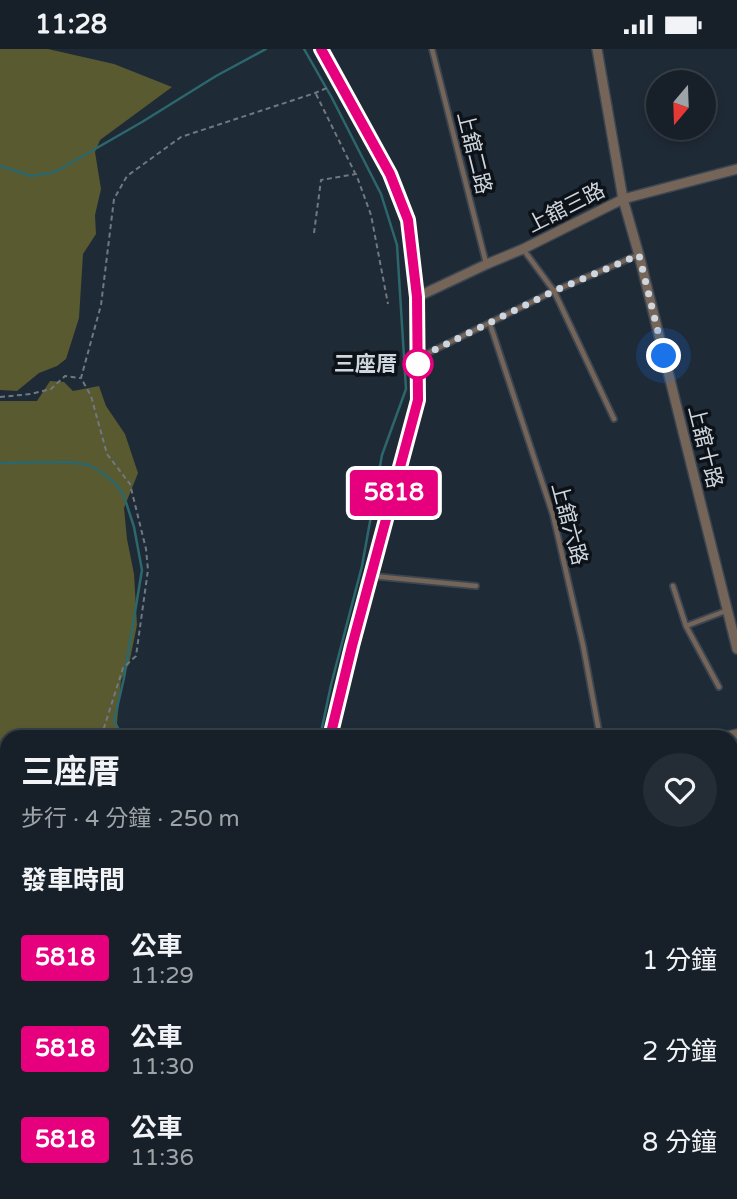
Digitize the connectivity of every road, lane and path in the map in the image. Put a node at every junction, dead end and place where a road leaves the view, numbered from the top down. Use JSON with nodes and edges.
{"nodes":[{"id":1,"x":321,"y":49,"type":"edge"},
{"id":2,"x":432,"y":49,"type":"edge"},
{"id":3,"x":597,"y":49,"type":"edge"},
{"id":4,"x":339,"y":82,"type":"junction"},
{"id":5,"x":315,"y":93,"type":"junction"},
{"id":6,"x":737,"y":169,"type":"edge"},
{"id":7,"x":356,"y":174,"type":"junction"},
{"id":8,"x":622,"y":199,"type":"junction"},
{"id":9,"x":313,"y":233,"type":"dead end"},
{"id":10,"x":523,"y":249,"type":"junction"},
{"id":11,"x":639,"y":255,"type":"junction"},
{"id":12,"x":487,"y":264,"type":"junction"},
{"id":13,"x":554,"y":291,"type":"junction"},
{"id":14,"x":417,"y":297,"type":"junction"},
{"id":15,"x":388,"y":304,"type":"dead end"},
{"id":16,"x":490,"y":324,"type":"junction"},
{"id":17,"x":418,"y":358,"type":"junction"},
{"id":18,"x":81,"y":378,"type":"junction"},
{"id":19,"x":0,"y":397,"type":"edge"},
{"id":20,"x":614,"y":419,"type":"dead end"},
{"id":21,"x":371,"y":576,"type":"junction"},
{"id":22,"x":476,"y":586,"type":"dead end"},
{"id":23,"x":673,"y":586,"type":"dead end"},
{"id":24,"x":728,"y":610,"type":"junction"},
{"id":25,"x":687,"y":626,"type":"junction"},
{"id":26,"x":737,"y":649,"type":"edge"},
{"id":27,"x":719,"y":687,"type":"dead end"},
{"id":28,"x":103,"y":730,"type":"edge"},
{"id":29,"x":332,"y":730,"type":"edge"},
{"id":30,"x":599,"y":730,"type":"edge"}],
"edges":[{"from":1,"to":4,"type":"street"},
{"from":2,"to":12,"type":"lane","name":"上舘二路"},
{"from":3,"to":8,"type":"street","name":"上舘十路"},
{"from":4,"to":5,"type":"path"},
{"from":4,"to":14,"type":"street"},
{"from":5,"to":7,"type":"path"},
{"from":5,"to":18,"type":"path"},
{"from":6,"to":8,"type":"street","name":"上舘三路"},
{"from":7,"to":9,"type":"path"},
{"from":7,"to":15,"type":"path"},
{"from":8,"to":10,"type":"street","name":"上舘三路"},
{"from":8,"to":11,"type":"street","name":"上舘十路"},
{"from":10,"to":12,"type":"street","name":"上舘三路"},
{"from":10,"to":13,"type":"lane"},
{"from":11,"to":13,"type":"lane"},
{"from":11,"to":24,"type":"street","name":"上舘十路"},
{"from":12,"to":14,"type":"street","name":"上舘三路"},
{"from":13,"to":16,"type":"lane"},
{"from":13,"to":20,"type":"lane"},
{"from":14,"to":17,"type":"street"},
{"from":16,"to":17,"type":"lane"},
{"from":16,"to":30,"type":"lane","name":"上舘六路"},
{"from":17,"to":21,"type":"street"},
{"from":18,"to":19,"type":"path"},
{"from":18,"to":28,"type":"path"},
{"from":21,"to":22,"type":"lane"},
{"from":21,"to":29,"type":"street"},
{"from":23,"to":25,"type":"lane"},
{"from":24,"to":25,"type":"lane"},
{"from":24,"to":26,"type":"street","name":"上舘十路"},
{"from":25,"to":27,"type":"lane"}]}
